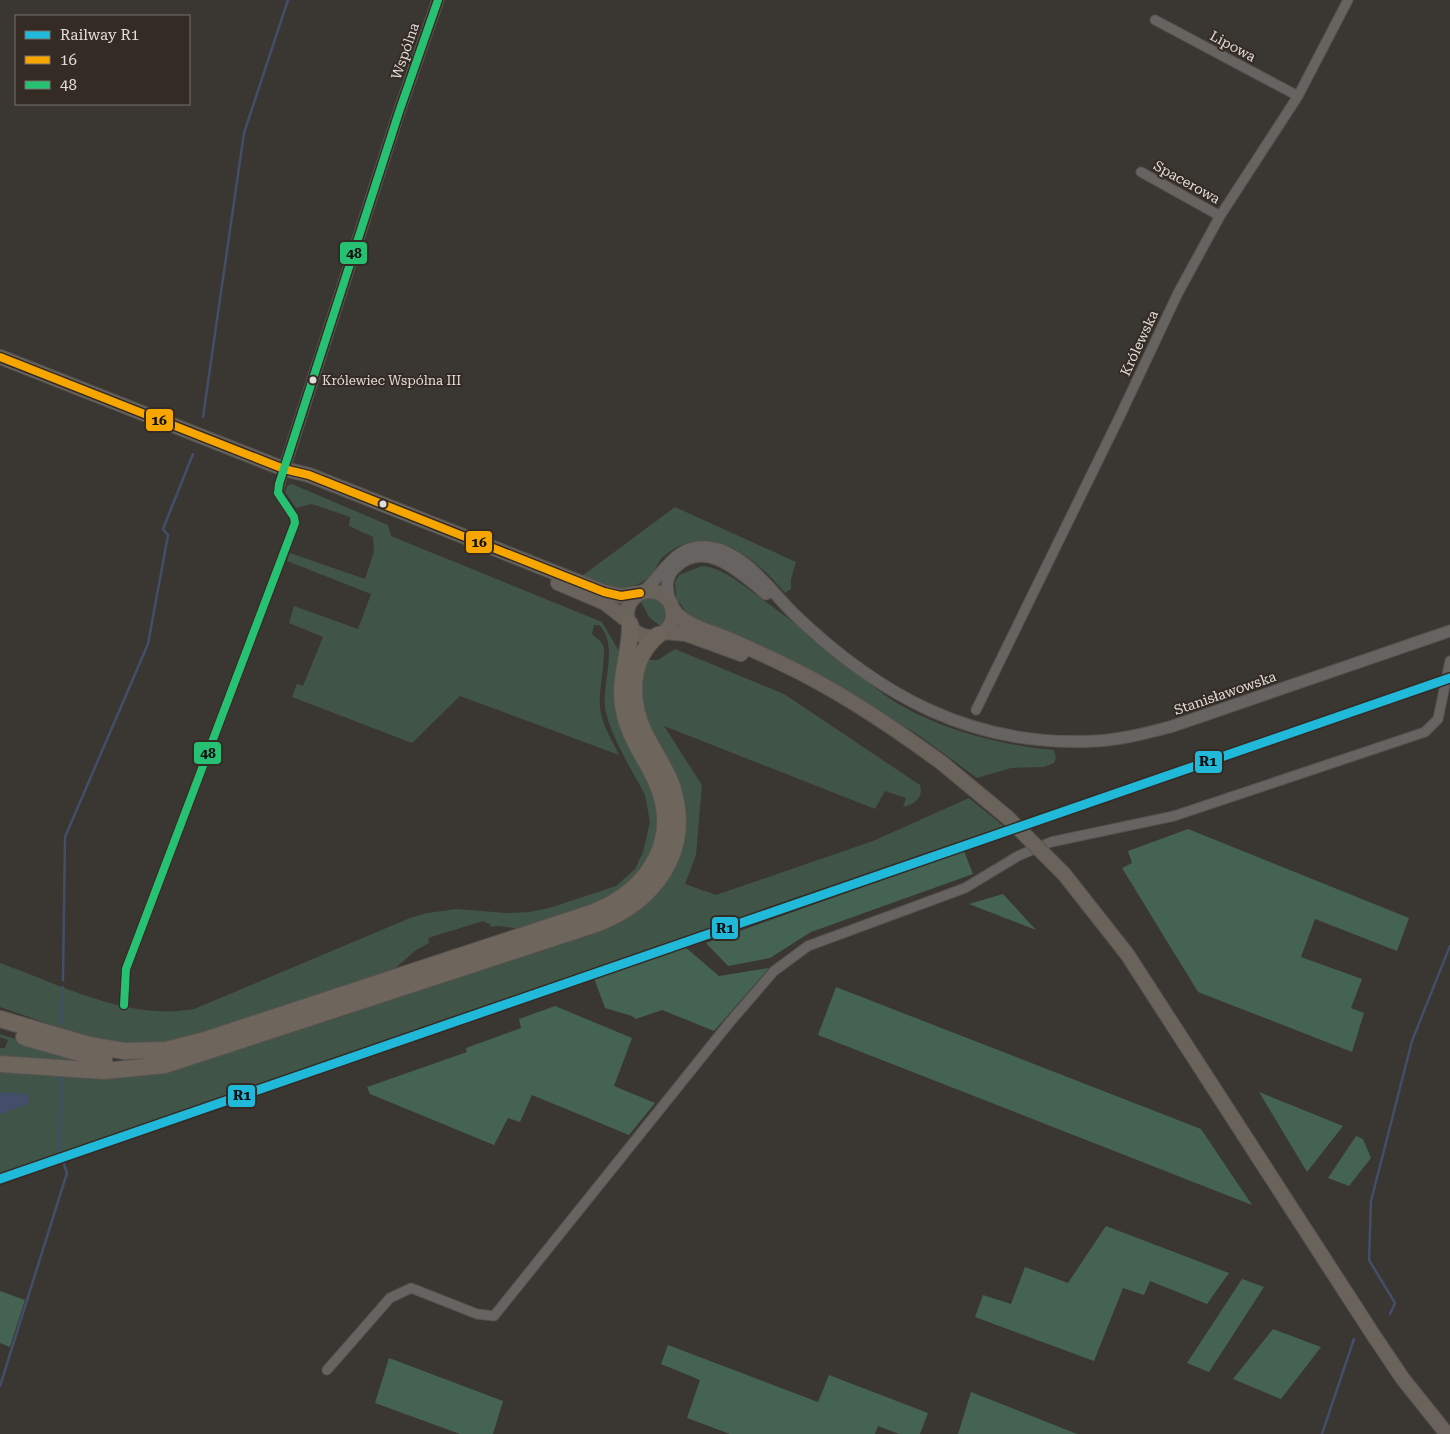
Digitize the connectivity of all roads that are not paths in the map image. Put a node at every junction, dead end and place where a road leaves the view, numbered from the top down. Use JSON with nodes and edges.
{"nodes":[{"id":1,"x":438,"y":0,"type":"edge"},
{"id":2,"x":1348,"y":0,"type":"edge"},
{"id":3,"x":1155,"y":20,"type":"dead end"},
{"id":4,"x":1298,"y":96,"type":"junction"},
{"id":5,"x":1141,"y":172,"type":"dead end"},
{"id":6,"x":1220,"y":216,"type":"junction"},
{"id":7,"x":0,"y":356,"type":"edge"},
{"id":8,"x":284,"y":469,"type":"junction"},
{"id":9,"x":641,"y":592,"type":"junction"},
{"id":10,"x":672,"y":606,"type":"junction"},
{"id":11,"x":794,"y":614,"type":"junction"},
{"id":12,"x":629,"y":623,"type":"junction"},
{"id":13,"x":1450,"y":632,"type":"edge"},
{"id":14,"x":661,"y":634,"type":"junction"},
{"id":15,"x":1450,"y":661,"type":"edge"},
{"id":16,"x":976,"y":710,"type":"dead end"},
{"id":17,"x":866,"y":712,"type":"junction"},
{"id":18,"x":124,"y":1005,"type":"dead end"},
{"id":19,"x":0,"y":1013,"type":"edge"},
{"id":20,"x":0,"y":1019,"type":"edge"},
{"id":21,"x":0,"y":1029,"type":"edge"},
{"id":22,"x":48,"y":1032,"type":"junction"},
{"id":23,"x":181,"y":1060,"type":"junction"},
{"id":24,"x":0,"y":1064,"type":"edge"},
{"id":25,"x":327,"y":1370,"type":"dead end"},
{"id":26,"x":1447,"y":1434,"type":"edge"}],
"edges":[{"from":1,"to":8,"type":"street","name":"Wspólna"},
{"from":2,"to":4,"type":"street","name":"Królewska"},
{"from":3,"to":4,"type":"street","name":"Lipowa"},
{"from":4,"to":6,"type":"street","name":"Królewska"},
{"from":5,"to":6,"type":"street","name":"Spacerowa"},
{"from":6,"to":16,"type":"street","name":"Królewska"},
{"from":7,"to":8,"type":"main road"},
{"from":8,"to":9,"type":"main road"},
{"from":8,"to":12,"type":"main road"},
{"from":8,"to":18,"type":"street"},
{"from":9,"to":10,"type":"main road"},
{"from":9,"to":11,"type":"street"},
{"from":9,"to":12,"type":"main road"},
{"from":10,"to":11,"type":"street"},
{"from":10,"to":14,"type":"main road"},
{"from":10,"to":17,"type":"main road"},
{"from":11,"to":13,"type":"street","name":"Stanisławowska"},
{"from":12,"to":14,"type":"main road"},
{"from":12,"to":22,"type":"highway"},
{"from":14,"to":17,"type":"main road"},
{"from":14,"to":23,"type":"highway"},
{"from":15,"to":25,"type":"street"},
{"from":17,"to":26,"type":"main road","bridge":true},
{"from":19,"to":22,"type":"highway"},
{"from":20,"to":22,"type":"highway"},
{"from":21,"to":23,"type":"highway"},
{"from":23,"to":24,"type":"highway"}]}
